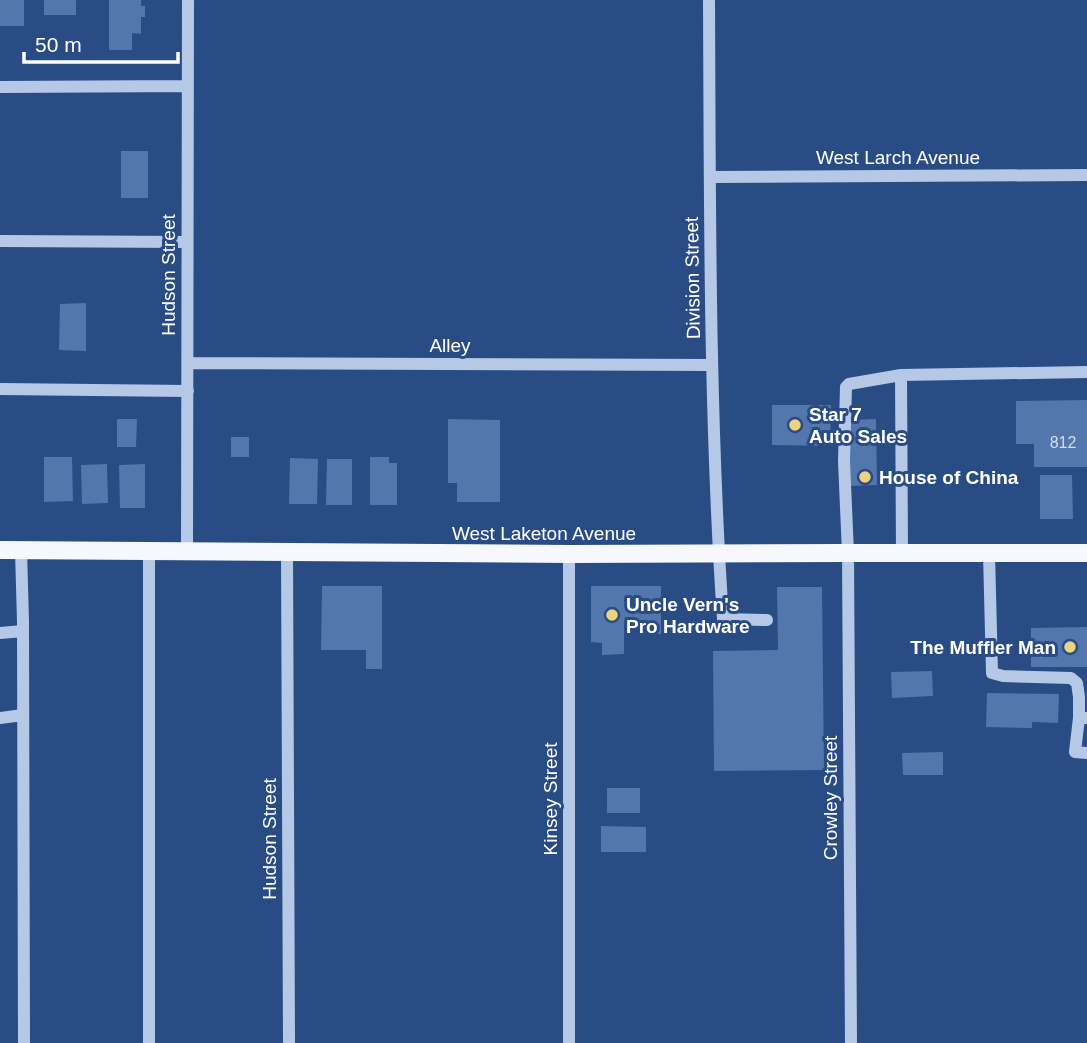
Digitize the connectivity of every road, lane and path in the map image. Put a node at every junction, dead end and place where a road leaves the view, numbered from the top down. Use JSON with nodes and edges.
{"nodes":[{"id":1,"x":188,"y":0,"type":"edge"},
{"id":2,"x":709,"y":0,"type":"edge"},
{"id":3,"x":187,"y":86,"type":"junction"},
{"id":4,"x":0,"y":87,"type":"edge"},
{"id":5,"x":1087,"y":175,"type":"edge"},
{"id":6,"x":710,"y":177,"type":"junction"},
{"id":7,"x":0,"y":241,"type":"edge"},
{"id":8,"x":187,"y":242,"type":"junction"},
{"id":9,"x":188,"y":363,"type":"junction"},
{"id":10,"x":712,"y":365,"type":"junction"},
{"id":11,"x":1087,"y":372,"type":"edge"},
{"id":12,"x":901,"y":375,"type":"junction"},
{"id":13,"x":0,"y":388,"type":"edge"},
{"id":14,"x":188,"y":391,"type":"junction"},
{"id":15,"x":0,"y":550,"type":"edge"},
{"id":16,"x":21,"y":550,"type":"junction"},
{"id":17,"x":149,"y":550,"type":"junction"},
{"id":18,"x":187,"y":550,"type":"junction"},
{"id":19,"x":287,"y":551,"type":"junction"},
{"id":20,"x":848,"y":552,"type":"junction"},
{"id":21,"x":902,"y":553,"type":"junction"},
{"id":22,"x":1087,"y":553,"type":"edge"},
{"id":23,"x":569,"y":554,"type":"junction"},
{"id":24,"x":719,"y":554,"type":"junction"},
{"id":25,"x":989,"y":554,"type":"junction"},
{"id":26,"x":767,"y":620,"type":"dead end"},
{"id":27,"x":23,"y":631,"type":"junction"},
{"id":28,"x":0,"y":633,"type":"edge"},
{"id":29,"x":23,"y":715,"type":"junction"},
{"id":30,"x":0,"y":718,"type":"edge"},
{"id":31,"x":1083,"y":718,"type":"edge"},
{"id":32,"x":1087,"y":752,"type":"edge"},
{"id":33,"x":24,"y":1043,"type":"edge"},
{"id":34,"x":149,"y":1043,"type":"edge"},
{"id":35,"x":289,"y":1043,"type":"edge"},
{"id":36,"x":569,"y":1043,"type":"edge"},
{"id":37,"x":851,"y":1043,"type":"edge"}],
"edges":[{"from":1,"to":3,"type":"street","name":"Hudson Street"},
{"from":2,"to":6,"type":"street","name":"Division Street"},
{"from":3,"to":4,"type":"street"},
{"from":3,"to":8,"type":"street","name":"Hudson Street"},
{"from":5,"to":6,"type":"street","name":"West Larch Avenue"},
{"from":6,"to":10,"type":"street","name":"Division Street"},
{"from":7,"to":8,"type":"street"},
{"from":8,"to":9,"type":"street","name":"Hudson Street"},
{"from":9,"to":10,"type":"street","name":"Alley"},
{"from":9,"to":14,"type":"street","name":"Hudson Street"},
{"from":10,"to":24,"type":"street","name":"Division Street"},
{"from":11,"to":12,"type":"street"},
{"from":12,"to":20,"type":"street","name":"Crowley Street"},
{"from":12,"to":21,"type":"street"},
{"from":13,"to":14,"type":"street"},
{"from":14,"to":18,"type":"street","name":"Hudson Street"},
{"from":15,"to":16,"type":"main road","name":"West Laketon Avenue"},
{"from":16,"to":17,"type":"main road","name":"West Laketon Avenue"},
{"from":16,"to":27,"type":"street"},
{"from":17,"to":18,"type":"main road","name":"West Laketon Avenue"},
{"from":17,"to":34,"type":"street"},
{"from":18,"to":19,"type":"main road","name":"West Laketon Avenue"},
{"from":19,"to":23,"type":"main road","name":"West Laketon Avenue"},
{"from":19,"to":35,"type":"street","name":"Hudson Street"},
{"from":20,"to":21,"type":"main road","name":"West Laketon Avenue"},
{"from":20,"to":24,"type":"main road","name":"West Laketon Avenue"},
{"from":20,"to":37,"type":"street","name":"Crowley Street"},
{"from":21,"to":25,"type":"main road","name":"West Laketon Avenue"},
{"from":22,"to":25,"type":"main road","name":"West Laketon Avenue"},
{"from":23,"to":24,"type":"main road","name":"West Laketon Avenue"},
{"from":23,"to":36,"type":"street","name":"Kinsey Street"},
{"from":24,"to":26,"type":"street","name":"Division Street"},
{"from":25,"to":31,"type":"street"},
{"from":27,"to":28,"type":"street"},
{"from":27,"to":29,"type":"street"},
{"from":29,"to":30,"type":"street"},
{"from":29,"to":33,"type":"street"},
{"from":31,"to":32,"type":"street"}]}
